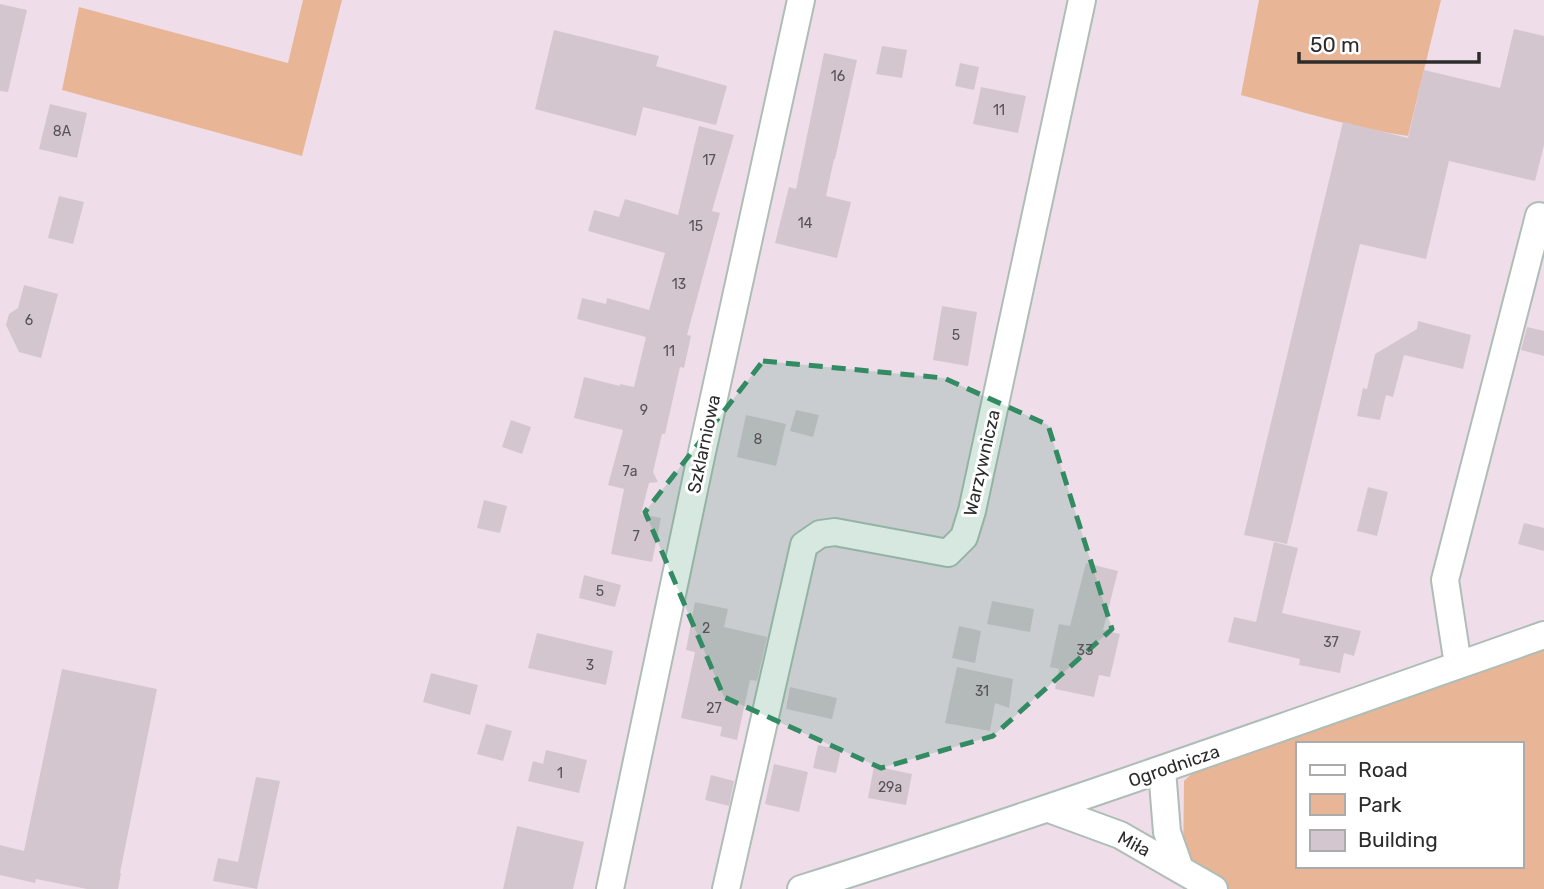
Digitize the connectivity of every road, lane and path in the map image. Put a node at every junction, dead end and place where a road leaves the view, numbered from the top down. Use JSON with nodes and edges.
{"nodes":[{"id":1,"x":801,"y":0,"type":"edge"},
{"id":2,"x":1082,"y":0,"type":"edge"},
{"id":3,"x":1539,"y":216,"type":"dead end"},
{"id":4,"x":1544,"y":635,"type":"edge"},
{"id":5,"x":1458,"y":665,"type":"junction"},
{"id":6,"x":1162,"y":770,"type":"junction"},
{"id":7,"x":1049,"y":809,"type":"junction"},
{"id":8,"x":1180,"y":869,"type":"junction"},
{"id":9,"x":610,"y":889,"type":"edge"},
{"id":10,"x":726,"y":889,"type":"edge"},
{"id":11,"x":801,"y":889,"type":"edge"},
{"id":12,"x":1214,"y":889,"type":"edge"}],
"edges":[{"from":1,"to":9,"type":"street","name":"Szklarniowa"},
{"from":2,"to":10,"type":"street","name":"Warzywnicza"},
{"from":3,"to":5,"type":"street"},
{"from":4,"to":5,"type":"street","name":"Ogrodnicza"},
{"from":5,"to":6,"type":"street","name":"Ogrodnicza"},
{"from":6,"to":7,"type":"street","name":"Ogrodnicza"},
{"from":6,"to":8,"type":"street"},
{"from":7,"to":8,"type":"street","name":"Miła"},
{"from":7,"to":11,"type":"street","name":"Ogrodnicza"},
{"from":8,"to":12,"type":"street","name":"Miła"}]}
